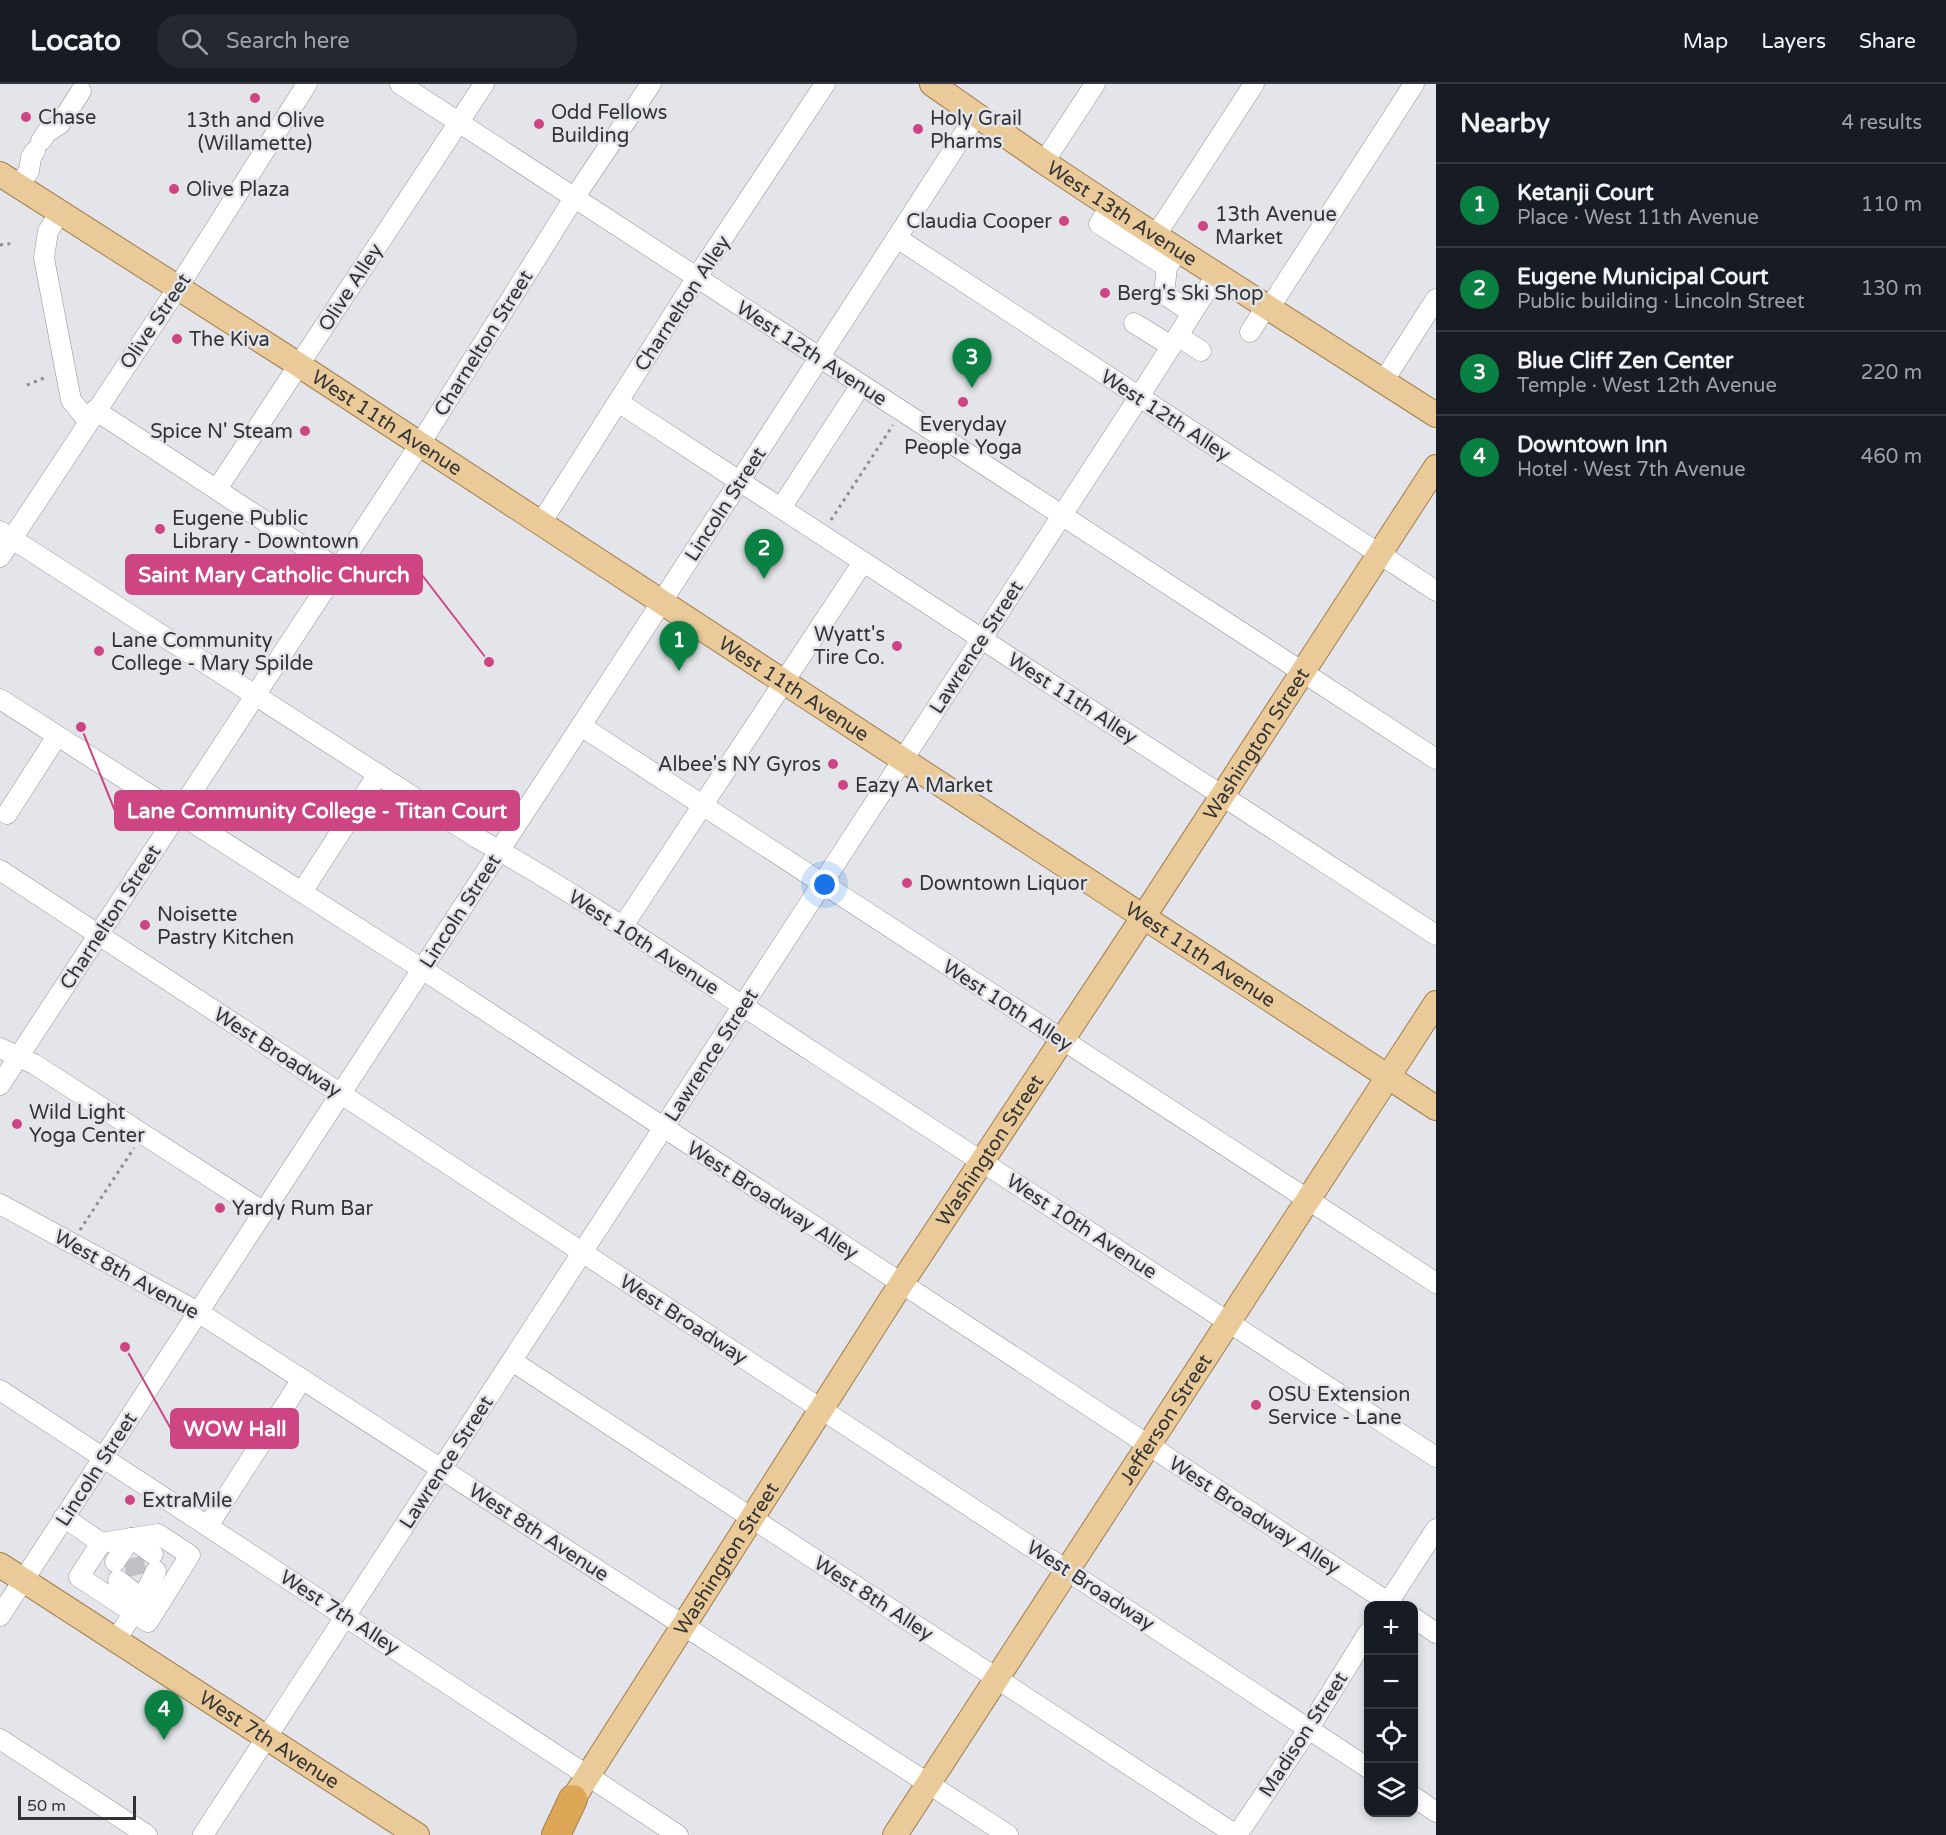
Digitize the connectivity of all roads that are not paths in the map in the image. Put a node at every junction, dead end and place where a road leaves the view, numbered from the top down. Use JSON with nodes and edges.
{"nodes":[{"id":1,"x":307,"y":84,"type":"edge"},
{"id":2,"x":400,"y":84,"type":"edge"},
{"id":3,"x":483,"y":84,"type":"edge"},
{"id":4,"x":651,"y":84,"type":"edge"},
{"id":5,"x":825,"y":84,"type":"edge"},
{"id":6,"x":932,"y":84,"type":"edge"},
{"id":7,"x":1095,"y":84,"type":"edge"},
{"id":8,"x":1254,"y":84,"type":"edge"},
{"id":9,"x":1414,"y":84,"type":"edge"},
{"id":10,"x":81,"y":91,"type":"dead end"},
{"id":11,"x":976,"y":115,"type":"junction"},
{"id":12,"x":459,"y":123,"type":"junction"},
{"id":13,"x":1044,"y":162,"type":"junction"},
{"id":14,"x":14,"y":183,"type":"edge"},
{"id":15,"x":574,"y":198,"type":"junction"},
{"id":16,"x":60,"y":213,"type":"junction"},
{"id":17,"x":1139,"y":233,"type":"junction"},
{"id":18,"x":897,"y":238,"type":"junction"},
{"id":19,"x":1173,"y":258,"type":"junction"},
{"id":20,"x":1217,"y":274,"type":"junction"},
{"id":21,"x":697,"y":278,"type":"junction"},
{"id":22,"x":177,"y":289,"type":"junction"},
{"id":23,"x":1436,"y":299,"type":"edge"},
{"id":24,"x":1269,"y":306,"type":"junction"},
{"id":25,"x":1192,"y":313,"type":"junction"},
{"id":26,"x":1134,"y":323,"type":"dead end"},
{"id":27,"x":1250,"y":332,"type":"dead end"},
{"id":28,"x":1174,"y":341,"type":"junction"},
{"id":29,"x":1201,"y":351,"type":"dead end"},
{"id":30,"x":819,"y":357,"type":"junction"},
{"id":31,"x":299,"y":365,"type":"junction"},
{"id":32,"x":1384,"y":380,"type":"junction"},
{"id":33,"x":861,"y":385,"type":"junction"},
{"id":34,"x":1139,"y":397,"type":"junction"},
{"id":35,"x":618,"y":402,"type":"junction"},
{"id":36,"x":1436,"y":415,"type":"edge"},
{"id":37,"x":92,"y":416,"type":"junction"},
{"id":38,"x":420,"y":444,"type":"junction"},
{"id":39,"x":1436,"y":467,"type":"edge"},
{"id":40,"x":740,"y":481,"type":"junction"},
{"id":41,"x":217,"y":489,"type":"junction"},
{"id":42,"x":781,"y":508,"type":"junction"},
{"id":43,"x":1062,"y":515,"type":"junction"},
{"id":44,"x":541,"y":523,"type":"junction"},
{"id":45,"x":6,"y":535,"type":"edge"},
{"id":46,"x":1379,"y":554,"type":"junction"},
{"id":47,"x":0,"y":557,"type":"edge"},
{"id":48,"x":863,"y":562,"type":"junction"},
{"id":49,"x":338,"y":569,"type":"junction"},
{"id":50,"x":1436,"y":591,"type":"edge"},
{"id":51,"x":661,"y":603,"type":"junction"},
{"id":52,"x":982,"y":639,"type":"junction"},
{"id":53,"x":1302,"y":672,"type":"junction"},
{"id":54,"x":784,"y":683,"type":"junction"},
{"id":55,"x":255,"y":696,"type":"junction"},
{"id":56,"x":0,"y":699,"type":"edge"},
{"id":57,"x":580,"y":726,"type":"junction"},
{"id":58,"x":57,"y":736,"type":"junction"},
{"id":59,"x":1436,"y":759,"type":"edge"},
{"id":60,"x":903,"y":760,"type":"junction"},
{"id":61,"x":378,"y":774,"type":"junction"},
{"id":62,"x":1221,"y":795,"type":"junction"},
{"id":63,"x":703,"y":806,"type":"junction"},
{"id":64,"x":7,"y":814,"type":"dead end"},
{"id":65,"x":178,"y":814,"type":"junction"},
{"id":66,"x":500,"y":850,"type":"junction"},
{"id":67,"x":0,"y":870,"type":"edge"},
{"id":68,"x":821,"y":884,"type":"junction"},
{"id":69,"x":302,"y":892,"type":"junction"},
{"id":70,"x":1144,"y":916,"type":"junction"},
{"id":71,"x":623,"y":926,"type":"junction"},
{"id":72,"x":98,"y":934,"type":"junction"},
{"id":73,"x":1436,"y":935,"type":"edge"},
{"id":74,"x":422,"y":969,"type":"junction"},
{"id":75,"x":1436,"y":1003,"type":"edge"},
{"id":76,"x":742,"y":1006,"type":"junction"},
{"id":77,"x":1061,"y":1039,"type":"junction"},
{"id":78,"x":0,"y":1048,"type":"edge"},
{"id":79,"x":19,"y":1056,"type":"junction"},
{"id":80,"x":1388,"y":1076,"type":"junction"},
{"id":81,"x":0,"y":1085,"type":"edge"},
{"id":82,"x":340,"y":1093,"type":"junction"},
{"id":83,"x":1436,"y":1108,"type":"edge"},
{"id":84,"x":663,"y":1128,"type":"junction"},
{"id":85,"x":982,"y":1161,"type":"junction"},
{"id":86,"x":1308,"y":1200,"type":"junction"},
{"id":87,"x":0,"y":1204,"type":"edge"},
{"id":88,"x":264,"y":1212,"type":"junction"},
{"id":89,"x":583,"y":1252,"type":"junction"},
{"id":90,"x":1436,"y":1283,"type":"edge"},
{"id":91,"x":901,"y":1284,"type":"junction"},
{"id":92,"x":198,"y":1312,"type":"junction"},
{"id":93,"x":1230,"y":1322,"type":"junction"},
{"id":94,"x":512,"y":1361,"type":"junction"},
{"id":95,"x":302,"y":1379,"type":"junction"},
{"id":96,"x":0,"y":1390,"type":"edge"},
{"id":97,"x":822,"y":1409,"type":"junction"},
{"id":98,"x":1149,"y":1446,"type":"junction"},
{"id":99,"x":1436,"y":1457,"type":"edge"},
{"id":100,"x":103,"y":1458,"type":"junction"},
{"id":101,"x":441,"y":1469,"type":"junction"},
{"id":102,"x":64,"y":1517,"type":"junction"},
{"id":103,"x":752,"y":1519,"type":"junction"},
{"id":104,"x":208,"y":1526,"type":"junction"},
{"id":105,"x":1436,"y":1530,"type":"edge"},
{"id":106,"x":131,"y":1538,"type":"junction"},
{"id":107,"x":101,"y":1543,"type":"junction"},
{"id":108,"x":0,"y":1564,"type":"edge"},
{"id":109,"x":135,"y":1567,"type":"junction"},
{"id":110,"x":1067,"y":1570,"type":"junction"},
{"id":111,"x":23,"y":1580,"type":"junction"},
{"id":112,"x":1384,"y":1601,"type":"edge"},
{"id":113,"x":1391,"y":1601,"type":"edge"},
{"id":114,"x":138,"y":1606,"type":"junction"},
{"id":115,"x":0,"y":1616,"type":"edge"},
{"id":116,"x":346,"y":1616,"type":"junction"},
{"id":117,"x":1418,"y":1621,"type":"edge"},
{"id":118,"x":684,"y":1625,"type":"junction"},
{"id":119,"x":1436,"y":1633,"type":"edge"},
{"id":120,"x":1364,"y":1639,"type":"edge"},
{"id":121,"x":116,"y":1640,"type":"junction"},
{"id":122,"x":998,"y":1678,"type":"junction"},
{"id":123,"x":1309,"y":1728,"type":"junction"},
{"id":124,"x":266,"y":1738,"type":"junction"},
{"id":125,"x":0,"y":1739,"type":"edge"},
{"id":126,"x":1364,"y":1765,"type":"edge"},
{"id":127,"x":929,"y":1784,"type":"junction"},
{"id":128,"x":580,"y":1787,"type":"junction"},
{"id":129,"x":1418,"y":1800,"type":"edge"},
{"id":130,"x":1436,"y":1812,"type":"edge"},
{"id":131,"x":147,"y":1835,"type":"edge"},
{"id":132,"x":203,"y":1835,"type":"edge"},
{"id":133,"x":417,"y":1835,"type":"edge"},
{"id":134,"x":547,"y":1835,"type":"edge"},
{"id":135,"x":556,"y":1835,"type":"edge"},
{"id":136,"x":678,"y":1835,"type":"edge"},
{"id":137,"x":895,"y":1835,"type":"edge"},
{"id":138,"x":1008,"y":1835,"type":"edge"},
{"id":139,"x":1236,"y":1835,"type":"edge"}],
"edges":[{"from":1,"to":22,"type":"street","name":"Olive Street"},
{"from":2,"to":12,"type":"street","name":"West 12th Avenue"},
{"from":3,"to":12,"type":"street","name":"Olive Alley"},
{"from":4,"to":15,"type":"street","name":"Charnelton Street"},
{"from":5,"to":21,"type":"street","name":"Charnelton Alley"},
{"from":6,"to":11,"type":"main road","name":"West 13th Avenue"},
{"from":7,"to":13,"type":"street"},
{"from":8,"to":17,"type":"street"},
{"from":9,"to":24,"type":"street"},
{"from":10,"to":14,"type":"street"},
{"from":11,"to":13,"type":"main road","name":"West 13th Avenue"},
{"from":11,"to":18,"type":"street","name":"Lincoln Street"},
{"from":12,"to":15,"type":"street","name":"West 12th Avenue"},
{"from":12,"to":31,"type":"street","name":"Olive Alley"},
{"from":13,"to":17,"type":"main road","name":"West 13th Avenue"},
{"from":14,"to":16,"type":"main road","name":"West 11th Avenue"},
{"from":15,"to":21,"type":"street","name":"West 12th Avenue"},
{"from":15,"to":38,"type":"street","name":"Charnelton Street"},
{"from":16,"to":22,"type":"main road","name":"West 11th Avenue"},
{"from":16,"to":37,"type":"street"},
{"from":17,"to":19,"type":"main road","name":"West 13th Avenue"},
{"from":18,"to":30,"type":"street","name":"Lincoln Street"},
{"from":18,"to":34,"type":"street","name":"West 12th Alley"},
{"from":19,"to":20,"type":"main road","name":"West 13th Avenue"},
{"from":19,"to":25,"type":"street"},
{"from":20,"to":24,"type":"main road","name":"West 13th Avenue"},
{"from":20,"to":25,"type":"street","name":"Lawrence Street"},
{"from":21,"to":30,"type":"street","name":"West 12th Avenue"},
{"from":21,"to":35,"type":"street","name":"Charnelton Alley"},
{"from":22,"to":31,"type":"main road","name":"West 11th Avenue"},
{"from":22,"to":37,"type":"street","name":"Olive Street"},
{"from":23,"to":32,"type":"street"},
{"from":24,"to":27,"type":"street"},
{"from":24,"to":32,"type":"main road","name":"West 13th Avenue"},
{"from":25,"to":28,"type":"street","name":"Lawrence Street"},
{"from":26,"to":28,"type":"street"},
{"from":28,"to":29,"type":"street"},
{"from":28,"to":34,"type":"street","name":"Lawrence Street"},
{"from":30,"to":33,"type":"street","name":"West 12th Avenue"},
{"from":30,"to":40,"type":"street","name":"Lincoln Street"},
{"from":31,"to":38,"type":"main road","name":"West 11th Avenue"},
{"from":31,"to":41,"type":"street","name":"Olive Alley"},
{"from":32,"to":36,"type":"main road","name":"West 13th Avenue"},
{"from":33,"to":42,"type":"street"},
{"from":33,"to":43,"type":"street","name":"West 12th Avenue"},
{"from":34,"to":43,"type":"street","name":"Lawrence Street"},
{"from":34,"to":46,"type":"street","name":"West 12th Alley"},
{"from":35,"to":40,"type":"street","name":"West 11th Alley"},
{"from":35,"to":44,"type":"street","name":"Charnelton Alley"},
{"from":37,"to":41,"type":"street"},
{"from":37,"to":45,"type":"street","name":"Olive Street"},
{"from":38,"to":44,"type":"main road","name":"West 11th Avenue"},
{"from":38,"to":49,"type":"street","name":"Charnelton Street"},
{"from":39,"to":46,"type":"main road","name":"Washington Street"},
{"from":40,"to":42,"type":"street","name":"West 11th Alley"},
{"from":40,"to":51,"type":"street","name":"Lincoln Street"},
{"from":41,"to":49,"type":"street"},
{"from":42,"to":48,"type":"street","name":"West 11th Alley"},
{"from":43,"to":52,"type":"street","name":"Lawrence Street"},
{"from":43,"to":53,"type":"street","name":"West 12th Avenue"},
{"from":44,"to":51,"type":"main road","name":"West 11th Avenue"},
{"from":45,"to":47,"type":"street","name":"Olive Street"},
{"from":45,"to":55,"type":"street","name":"West 10th Avenue"},
{"from":46,"to":50,"type":"street","name":"West 12th Alley"},
{"from":46,"to":53,"type":"main road","name":"Washington Street"},
{"from":48,"to":52,"type":"street","name":"West 11th Alley"},
{"from":48,"to":54,"type":"street"},
{"from":49,"to":55,"type":"street","name":"Charnelton Street"},
{"from":51,"to":54,"type":"main road","name":"West 11th Avenue"},
{"from":51,"to":57,"type":"street","name":"Lincoln Street"},
{"from":52,"to":60,"type":"street","name":"Lawrence Street"},
{"from":52,"to":62,"type":"street","name":"West 11th Alley"},
{"from":53,"to":59,"type":"street","name":"West 12th Avenue"},
{"from":53,"to":62,"type":"main road","name":"Washington Street"},
{"from":54,"to":60,"type":"main road","name":"West 11th Avenue"},
{"from":54,"to":63,"type":"street"},
{"from":55,"to":61,"type":"street","name":"West 10th Avenue"},
{"from":55,"to":65,"type":"street","name":"Charnelton Street"},
{"from":56,"to":58,"type":"street","name":"West Broadway Alley"},
{"from":57,"to":63,"type":"street","name":"West 10th Alley"},
{"from":57,"to":66,"type":"street","name":"Lincoln Street"},
{"from":58,"to":64,"type":"street"},
{"from":58,"to":65,"type":"street","name":"West Broadway Alley"},
{"from":60,"to":68,"type":"street","name":"Lawrence Street"},
{"from":60,"to":70,"type":"main road","name":"West 11th Avenue"},
{"from":61,"to":66,"type":"street","name":"West 10th Avenue"},
{"from":61,"to":69,"type":"street"},
{"from":62,"to":70,"type":"main road","name":"Washington Street"},
{"from":62,"to":73,"type":"street","name":"West 11th Alley"},
{"from":63,"to":68,"type":"street","name":"West 10th Alley"},
{"from":63,"to":71,"type":"street"},
{"from":65,"to":69,"type":"street","name":"West Broadway Alley"},
{"from":65,"to":72,"type":"street","name":"Charnelton Street"},
{"from":66,"to":71,"type":"street","name":"West 10th Avenue"},
{"from":66,"to":74,"type":"street","name":"Lincoln Street"},
{"from":67,"to":72,"type":"street","name":"West Broadway"},
{"from":68,"to":76,"type":"street","name":"Lawrence Street"},
{"from":68,"to":77,"type":"street","name":"West 10th Alley"},
{"from":69,"to":74,"type":"street","name":"West Broadway Alley"},
{"from":70,"to":77,"type":"main road","name":"Washington Street"},
{"from":70,"to":80,"type":"main road","name":"West 11th Avenue"},
{"from":71,"to":76,"type":"street","name":"West 10th Avenue"},
{"from":72,"to":79,"type":"street","name":"Charnelton Street"},
{"from":72,"to":82,"type":"street","name":"West Broadway"},
{"from":74,"to":82,"type":"street","name":"Lincoln Street"},
{"from":74,"to":84,"type":"street","name":"West Broadway Alley"},
{"from":75,"to":80,"type":"main road","name":"Jefferson Street"},
{"from":76,"to":84,"type":"street","name":"Lawrence Street"},
{"from":76,"to":85,"type":"street","name":"West 10th Avenue"},
{"from":77,"to":85,"type":"main road","name":"Washington Street"},
{"from":77,"to":86,"type":"street","name":"West 10th Alley"},
{"from":78,"to":79,"type":"street"},
{"from":79,"to":81,"type":"street","name":"Charnelton Street"},
{"from":79,"to":88,"type":"street"},
{"from":80,"to":83,"type":"main road","name":"West 11th Avenue"},
{"from":80,"to":86,"type":"main road","name":"Jefferson Street"},
{"from":82,"to":88,"type":"street","name":"Lincoln Street"},
{"from":82,"to":89,"type":"street","name":"West Broadway"},
{"from":84,"to":89,"type":"street","name":"Lawrence Street"},
{"from":84,"to":91,"type":"street","name":"West Broadway Alley"},
{"from":85,"to":91,"type":"main road","name":"Washington Street"},
{"from":85,"to":93,"type":"street","name":"West 10th Avenue"},
{"from":86,"to":90,"type":"street","name":"West 10th Alley"},
{"from":86,"to":93,"type":"main road","name":"Jefferson Street"},
{"from":87,"to":92,"type":"street","name":"West 8th Avenue"},
{"from":88,"to":92,"type":"street","name":"Lincoln Street"},
{"from":89,"to":94,"type":"street","name":"Lawrence Street"},
{"from":89,"to":97,"type":"street","name":"West Broadway"},
{"from":91,"to":97,"type":"main road","name":"Washington Street"},
{"from":91,"to":98,"type":"street","name":"West Broadway Alley"},
{"from":92,"to":95,"type":"street","name":"West 8th Avenue"},
{"from":92,"to":100,"type":"street","name":"Lincoln Street"},
{"from":93,"to":98,"type":"main road","name":"Jefferson Street"},
{"from":93,"to":99,"type":"street","name":"West 10th Avenue"},
{"from":94,"to":101,"type":"street","name":"Lawrence Street"},
{"from":94,"to":103,"type":"street","name":"West 8th Alley"},
{"from":95,"to":101,"type":"street","name":"West 8th Avenue"},
{"from":95,"to":104,"type":"street"},
{"from":96,"to":100,"type":"street","name":"West 7th Alley"},
{"from":97,"to":103,"type":"main road","name":"Washington Street"},
{"from":97,"to":110,"type":"street","name":"West Broadway"},
{"from":98,"to":110,"type":"main road","name":"Jefferson Street"},
{"from":98,"to":112,"type":"street","name":"West Broadway Alley"},
{"from":100,"to":102,"type":"street","name":"Lincoln Street"},
{"from":100,"to":104,"type":"street","name":"West 7th Alley"},
{"from":101,"to":116,"type":"street","name":"Lawrence Street"},
{"from":101,"to":118,"type":"street","name":"West 8th Avenue"},
{"from":102,"to":107,"type":"street"},
{"from":102,"to":111,"type":"street","name":"Lincoln Street"},
{"from":103,"to":118,"type":"main road","name":"Washington Street"},
{"from":103,"to":122,"type":"street","name":"West 8th Alley"},
{"from":104,"to":116,"type":"street","name":"West 7th Alley"},
{"from":105,"to":113,"type":"street"},
{"from":106,"to":107,"type":"street"},
{"from":106,"to":109,"type":"street"},
{"from":106,"to":109,"type":"street"},
{"from":106,"to":114,"type":"street"},
{"from":107,"to":114,"type":"street"},
{"from":108,"to":111,"type":"main road","name":"West 7th Avenue"},
{"from":109,"to":114,"type":"street"},
{"from":109,"to":114,"type":"street"},
{"from":110,"to":122,"type":"main road","name":"Jefferson Street"},
{"from":110,"to":123,"type":"street","name":"West Broadway"},
{"from":111,"to":115,"type":"street","name":"Lincoln Street"},
{"from":111,"to":121,"type":"main road","name":"West 7th Avenue"},
{"from":114,"to":121,"type":"street"},
{"from":116,"to":124,"type":"street","name":"Lawrence Street"},
{"from":116,"to":128,"type":"street","name":"West 7th Alley"},
{"from":117,"to":119,"type":"street"},
{"from":118,"to":127,"type":"street","name":"West 8th Avenue"},
{"from":118,"to":128,"type":"main road","name":"Washington Street"},
{"from":120,"to":123,"type":"street","name":"Madison Street"},
{"from":121,"to":124,"type":"main road","name":"West 7th Avenue"},
{"from":122,"to":127,"type":"main road","name":"Jefferson Street"},
{"from":122,"to":139,"type":"street","name":"West 8th Alley"},
{"from":123,"to":126,"type":"street","name":"West Broadway"},
{"from":123,"to":139,"type":"street","name":"Madison Street"},
{"from":124,"to":132,"type":"street","name":"Lawrence Street"},
{"from":124,"to":133,"type":"main road","name":"West 7th Avenue"},
{"from":125,"to":131,"type":"street"},
{"from":127,"to":137,"type":"main road","name":"Jefferson Street"},
{"from":127,"to":138,"type":"street","name":"West 8th Avenue"},
{"from":128,"to":134,"type":"street","name":"Washington Street"},
{"from":128,"to":135,"type":"highway"},
{"from":128,"to":136,"type":"street","name":"West 7th Alley"},
{"from":129,"to":130,"type":"street"}]}
